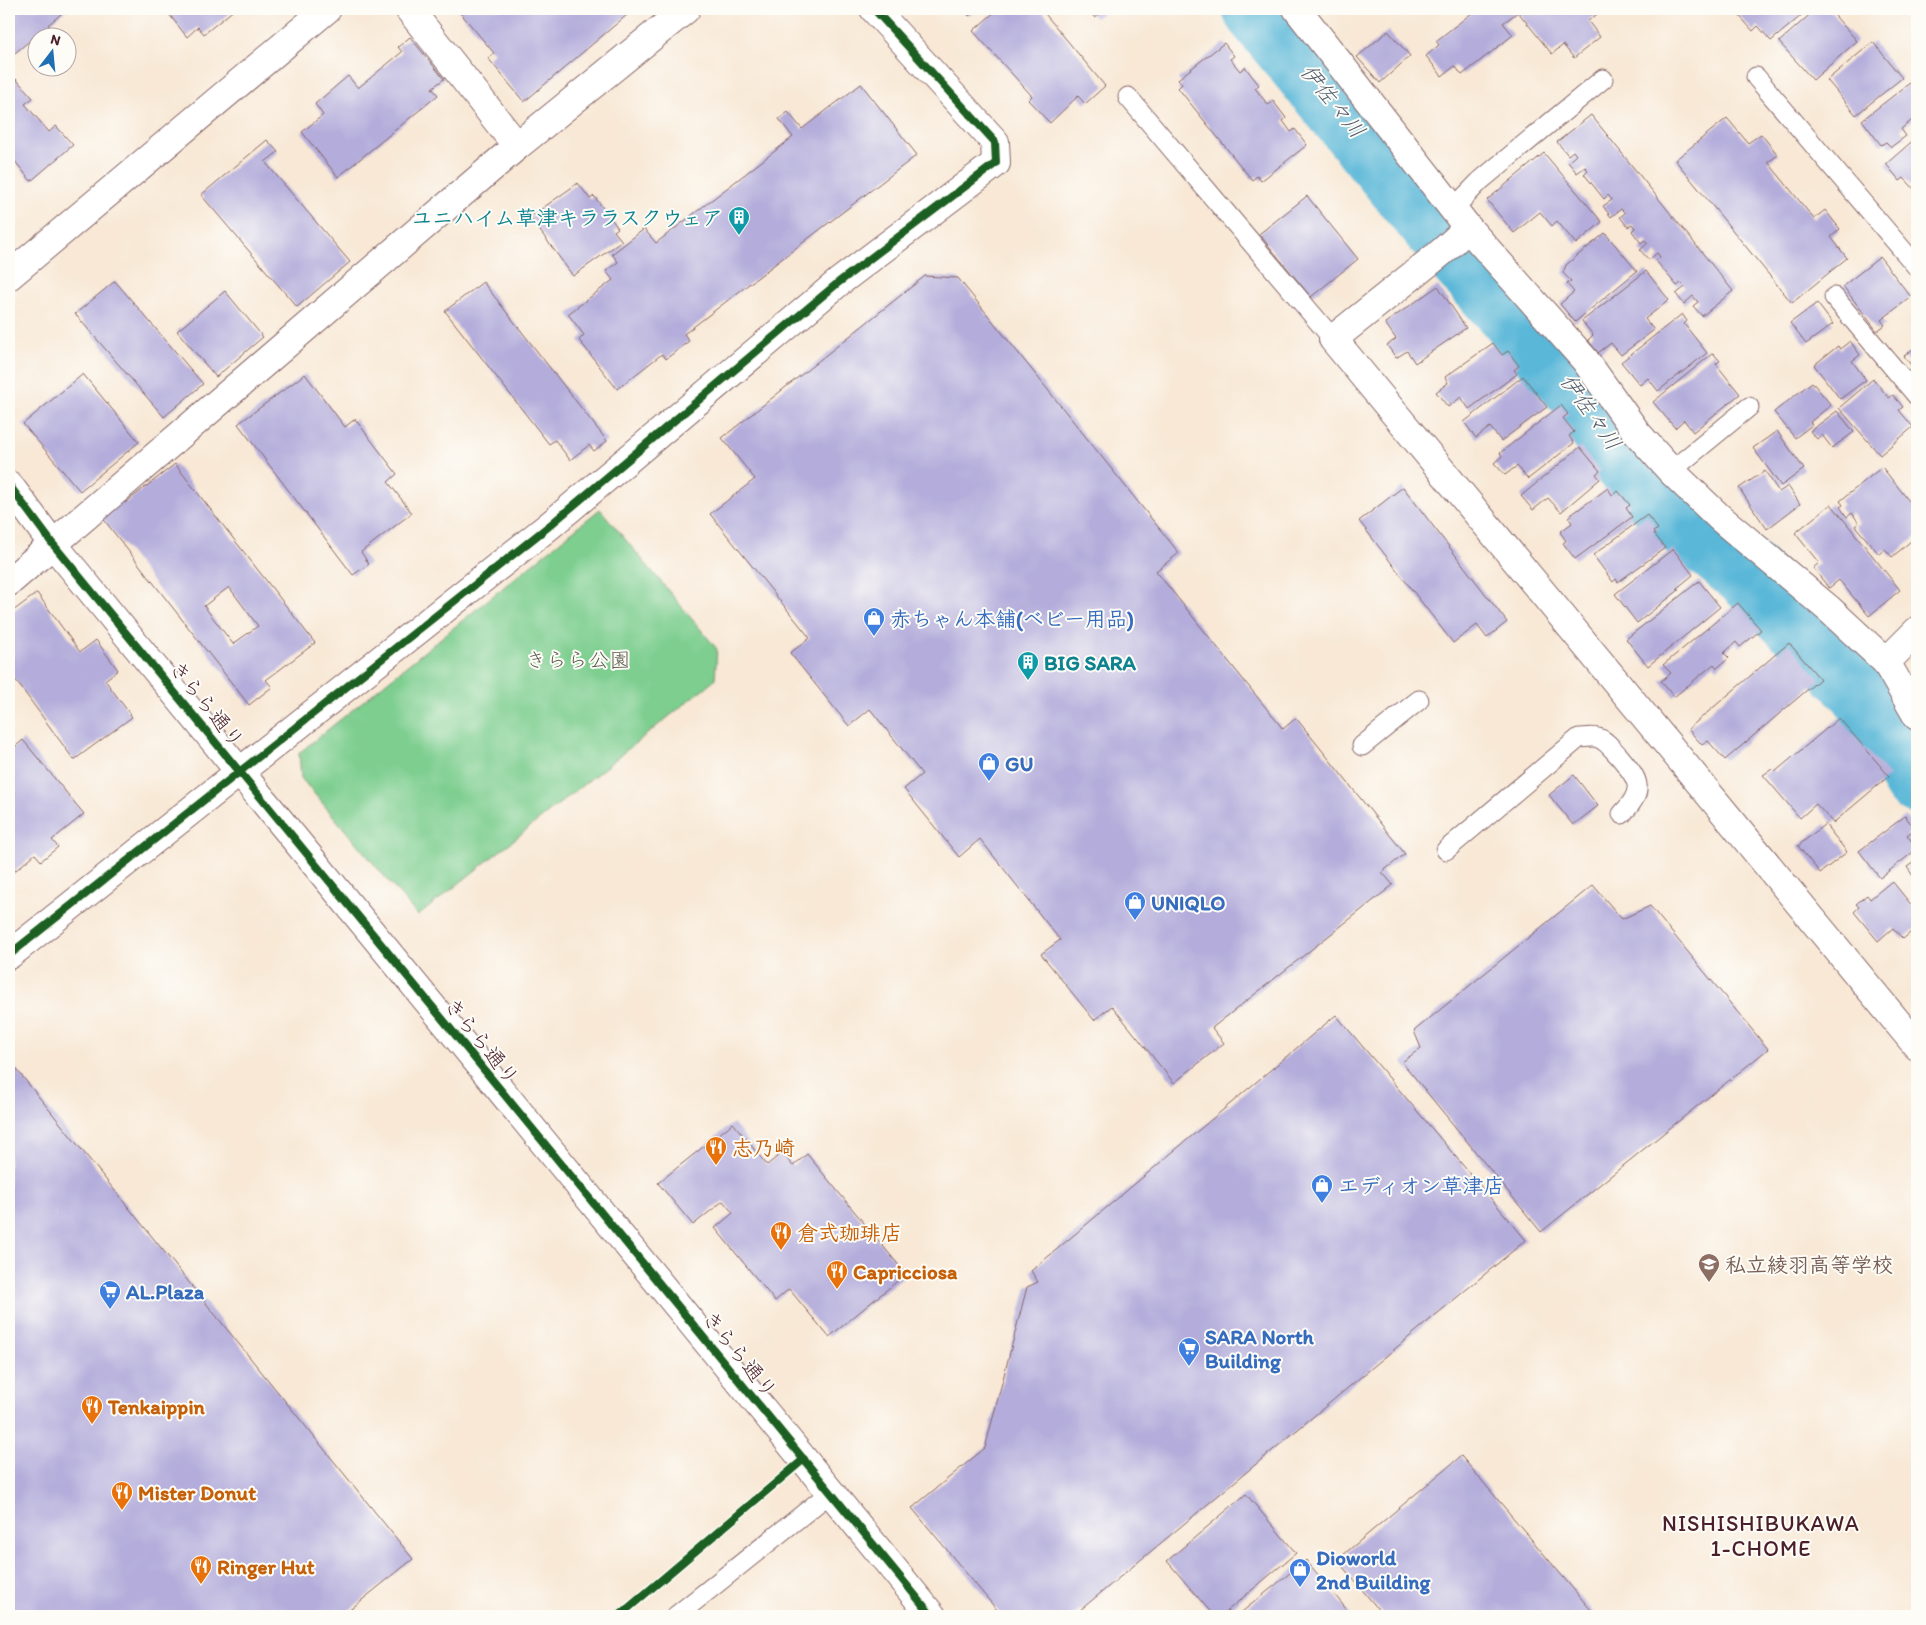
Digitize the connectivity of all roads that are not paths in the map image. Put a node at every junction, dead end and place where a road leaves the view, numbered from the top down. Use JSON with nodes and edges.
{"nodes":[{"id":1,"x":327,"y":9,"type":"edge"},
{"id":2,"x":409,"y":9,"type":"edge"},
{"id":3,"x":686,"y":9,"type":"edge"},
{"id":4,"x":874,"y":9,"type":"edge"},
{"id":5,"x":1297,"y":9,"type":"edge"},
{"id":6,"x":1756,"y":77,"type":"dead end"},
{"id":7,"x":1602,"y":79,"type":"dead end"},
{"id":8,"x":1128,"y":97,"type":"dead end"},
{"id":9,"x":516,"y":146,"type":"junction"},
{"id":10,"x":1460,"y":218,"type":"junction"},
{"id":11,"x":1917,"y":267,"type":"edge"},
{"id":12,"x":9,"y":276,"type":"edge"},
{"id":13,"x":1834,"y":296,"type":"dead end"},
{"id":14,"x":1333,"y":340,"type":"junction"},
{"id":15,"x":1917,"y":396,"type":"edge"},
{"id":16,"x":1749,"y":407,"type":"dead end"},
{"id":17,"x":1671,"y":471,"type":"junction"},
{"id":18,"x":9,"y":485,"type":"edge"},
{"id":19,"x":52,"y":544,"type":"junction"},
{"id":20,"x":9,"y":582,"type":"edge"},
{"id":21,"x":1917,"y":631,"type":"edge"},
{"id":22,"x":1886,"y":662,"type":"junction"},
{"id":23,"x":1419,"y":700,"type":"dead end"},
{"id":24,"x":1917,"y":716,"type":"edge"},
{"id":25,"x":1362,"y":746,"type":"dead end"},
{"id":26,"x":240,"y":773,"type":"junction"},
{"id":27,"x":1622,"y":814,"type":"dead end"},
{"id":28,"x":1446,"y":850,"type":"dead end"},
{"id":29,"x":9,"y":955,"type":"edge"},
{"id":30,"x":1917,"y":1046,"type":"edge"},
{"id":31,"x":830,"y":1492,"type":"junction"},
{"id":32,"x":676,"y":1616,"type":"edge"},
{"id":33,"x":932,"y":1616,"type":"edge"}],
"edges":[{"from":1,"to":12,"type":"street"},
{"from":2,"to":9,"type":"street"},
{"from":3,"to":9,"type":"street"},
{"from":4,"to":26,"type":"street"},
{"from":5,"to":10,"type":"street"},
{"from":6,"to":11,"type":"lane"},
{"from":7,"to":10,"type":"lane"},
{"from":8,"to":14,"type":"lane"},
{"from":9,"to":19,"type":"street"},
{"from":10,"to":14,"type":"street"},
{"from":10,"to":17,"type":"street"},
{"from":13,"to":15,"type":"lane"},
{"from":14,"to":30,"type":"street"},
{"from":16,"to":17,"type":"lane"},
{"from":17,"to":22,"type":"street"},
{"from":18,"to":19,"type":"street","name":"きらら通り"},
{"from":19,"to":20,"type":"street"},
{"from":19,"to":26,"type":"street","name":"きらら通り"},
{"from":21,"to":22,"type":"street"},
{"from":22,"to":24,"type":"street"},
{"from":23,"to":25,"type":"lane"},
{"from":26,"to":29,"type":"street"},
{"from":26,"to":31,"type":"street","name":"きらら通り"},
{"from":27,"to":28,"type":"lane"},
{"from":31,"to":32,"type":"lane"},
{"from":31,"to":33,"type":"street","name":"きらら通り"}]}
